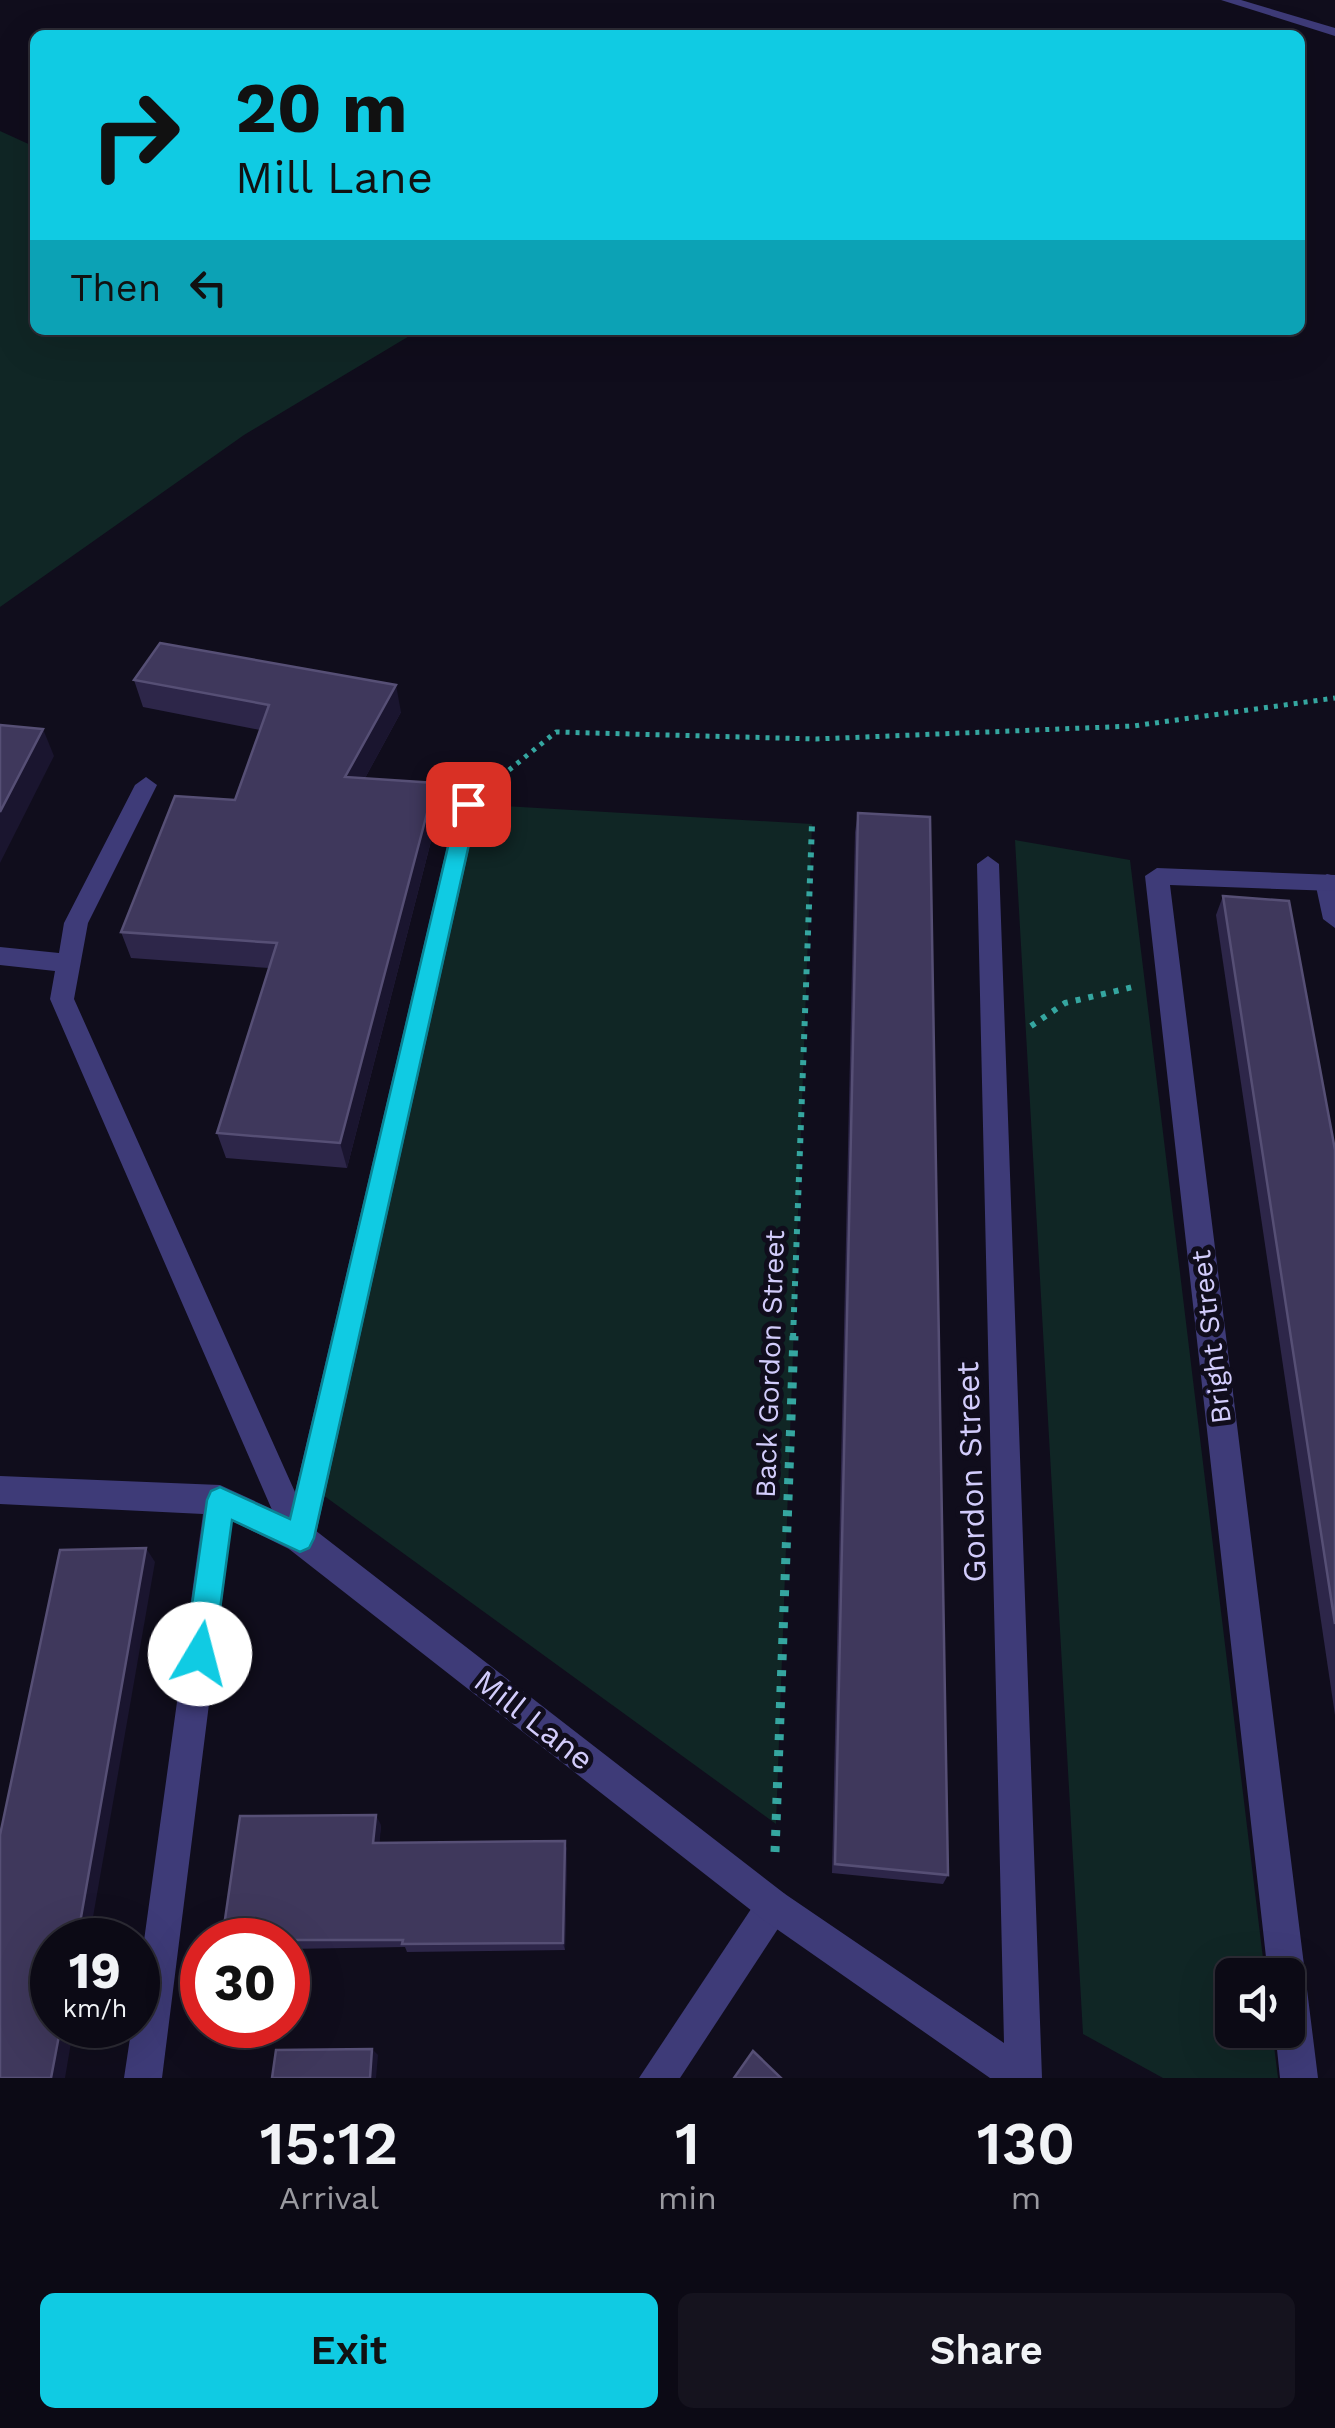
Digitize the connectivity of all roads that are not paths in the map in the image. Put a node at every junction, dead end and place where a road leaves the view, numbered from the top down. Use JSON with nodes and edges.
{"nodes":[{"id":1,"x":1227,"y":0,"type":"edge"},
{"id":2,"x":1335,"y":32,"type":"edge"},
{"id":3,"x":146,"y":785,"type":"dead end"},
{"id":4,"x":468,"y":804,"type":"road end"},
{"id":5,"x":988,"y":864,"type":"dead end"},
{"id":6,"x":1331,"y":882,"type":"edge"},
{"id":7,"x":1335,"y":919,"type":"edge"},
{"id":8,"x":0,"y":956,"type":"edge"},
{"id":9,"x":68,"y":963,"type":"junction"},
{"id":10,"x":2,"y":1497,"type":"edge"},
{"id":11,"x":220,"y":1500,"type":"junction"},
{"id":12,"x":300,"y":1538,"type":"junction"},
{"id":13,"x":773,"y":1906,"type":"junction"},
{"id":14,"x":1284,"y":1958,"type":"edge"},
{"id":15,"x":1295,"y":2048,"type":"edge"},
{"id":16,"x":143,"y":2078,"type":"edge"},
{"id":17,"x":658,"y":2078,"type":"edge"},
{"id":18,"x":1023,"y":2078,"type":"edge"},
{"id":19,"x":1298,"y":2078,"type":"edge"}],
"edges":[{"from":1,"to":2,"type":"street"},
{"from":3,"to":9,"type":"street"},
{"from":4,"to":12,"type":"street"},
{"from":5,"to":18,"type":"street","name":"Gordon Street"},
{"from":6,"to":7,"type":"street"},
{"from":6,"to":14,"type":"street","name":"Bright Street"},
{"from":8,"to":9,"type":"street"},
{"from":9,"to":12,"type":"street"},
{"from":10,"to":11,"type":"street","name":"Mill Lane"},
{"from":11,"to":12,"type":"street","name":"Mill Lane"},
{"from":11,"to":16,"type":"street"},
{"from":12,"to":13,"type":"street","name":"Mill Lane"},
{"from":13,"to":17,"type":"street"},
{"from":13,"to":18,"type":"street","name":"Mill Lane"},
{"from":15,"to":19,"type":"street"}]}
